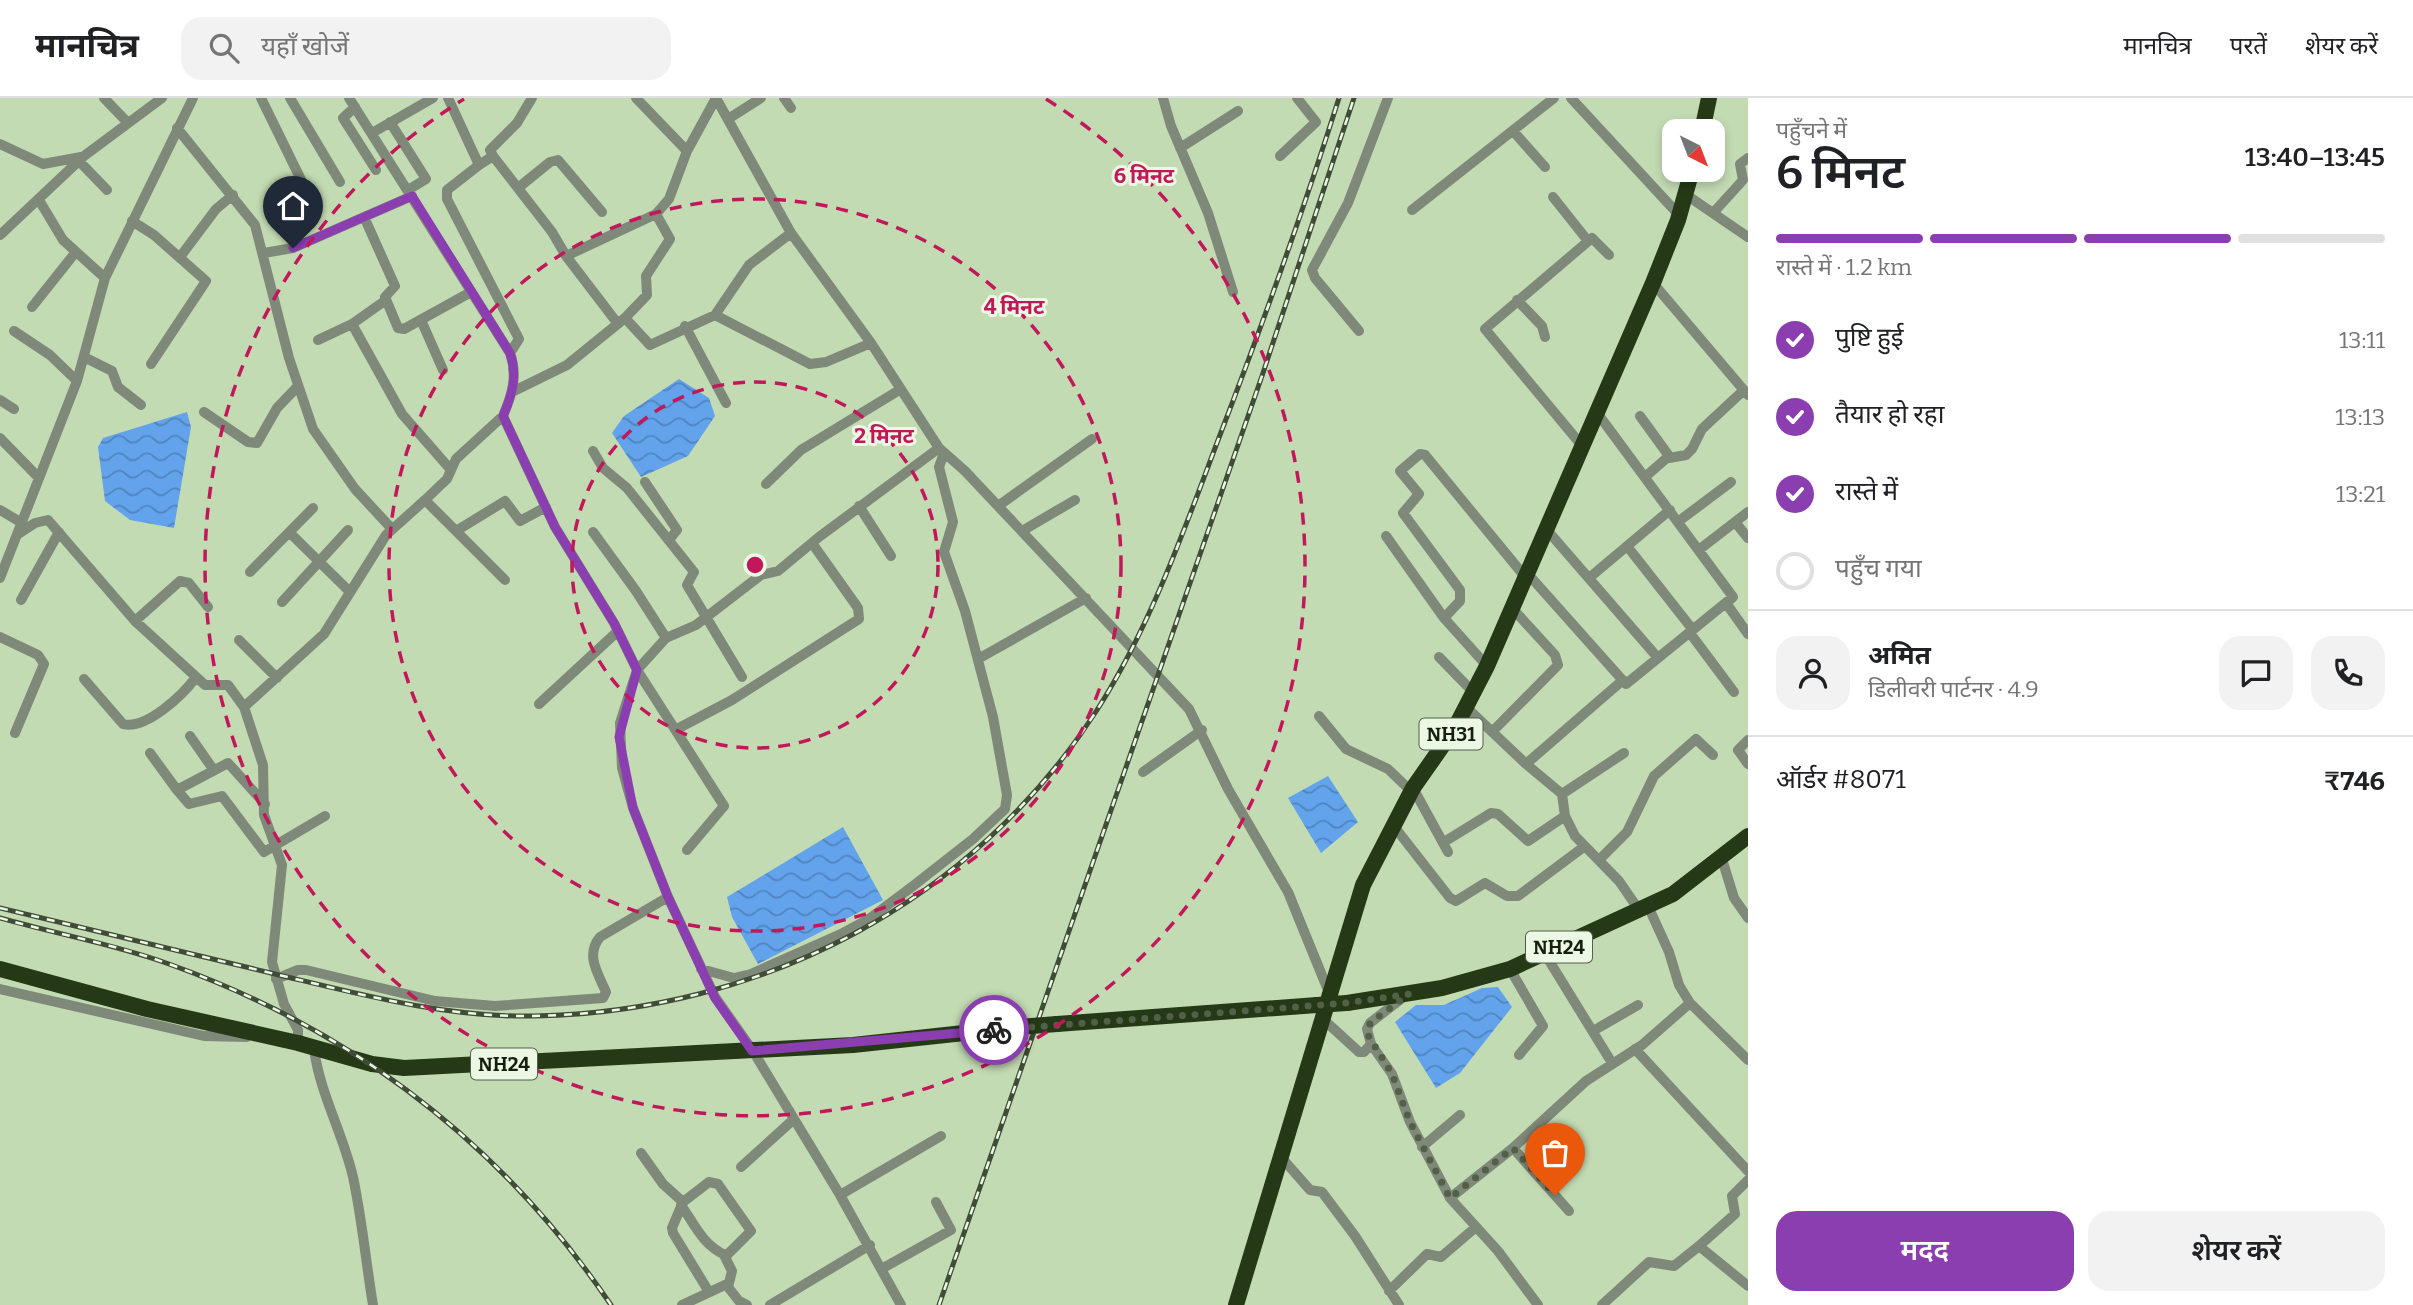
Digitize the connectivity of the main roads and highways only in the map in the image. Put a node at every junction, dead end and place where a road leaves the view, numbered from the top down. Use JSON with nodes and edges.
{"nodes":[{"id":1,"x":1709,"y":98,"type":"edge"},
{"id":2,"x":1705,"y":119,"type":"edge"},
{"id":3,"x":1688,"y":182,"type":"edge"},
{"id":4,"x":1748,"y":836,"type":"edge"},
{"id":5,"x":0,"y":969,"type":"edge"},
{"id":6,"x":1323,"y":1006,"type":"junction"},
{"id":7,"x":1236,"y":1305,"type":"edge"}],
"edges":[{"from":1,"to":2,"type":"highway"},
{"from":3,"to":6,"type":"highway","number":"NH31"},
{"from":4,"to":6,"type":"highway","number":"NH24","bridge":true},
{"from":5,"to":6,"type":"highway","number":"NH24","bridge":true},
{"from":6,"to":7,"type":"highway","number":"NH31"}]}
